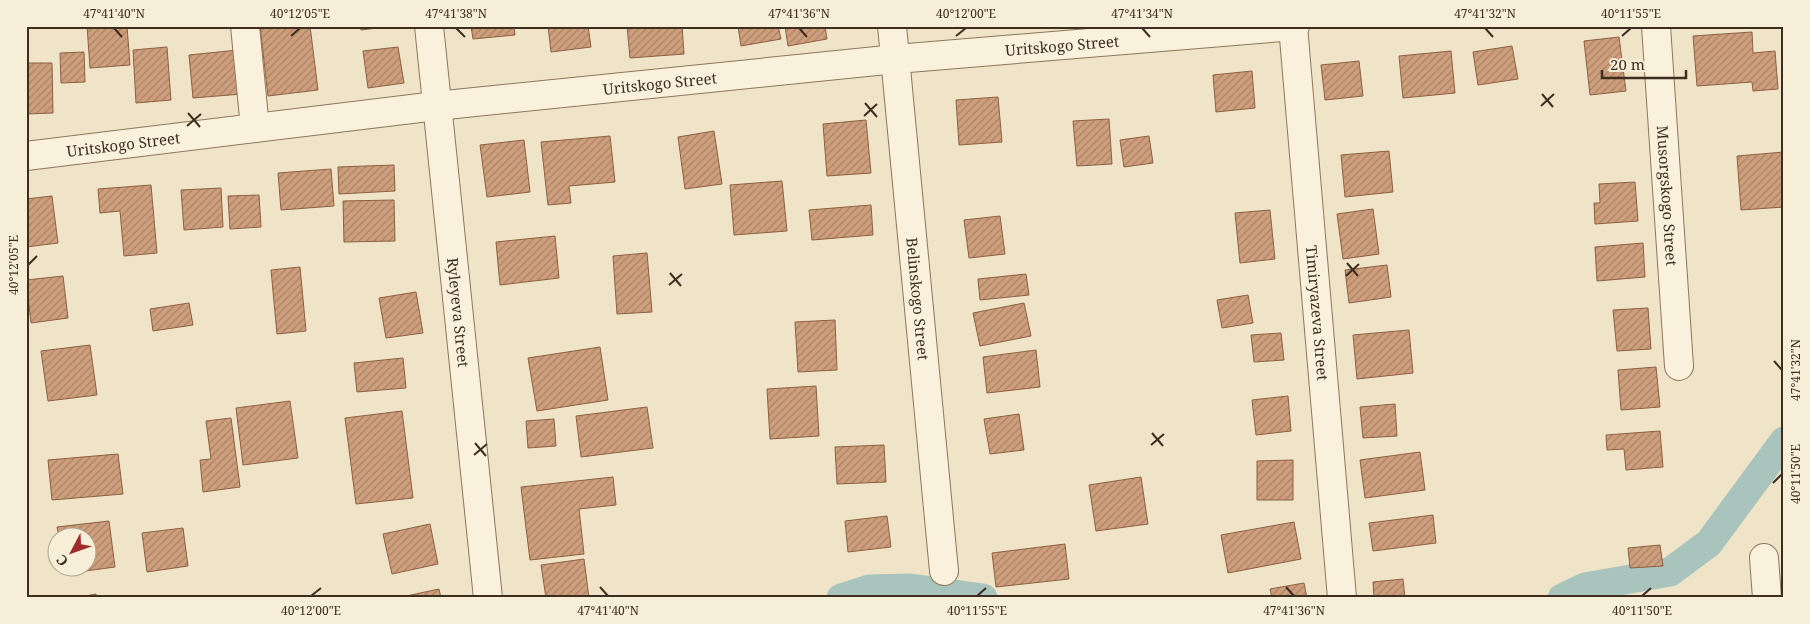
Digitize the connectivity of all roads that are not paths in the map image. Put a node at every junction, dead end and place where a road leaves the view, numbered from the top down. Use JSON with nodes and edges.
{"nodes":[{"id":1,"x":244,"y":26,"type":"edge"},
{"id":2,"x":429,"y":26,"type":"edge"},
{"id":3,"x":892,"y":26,"type":"edge"},
{"id":4,"x":1294,"y":26,"type":"edge"},
{"id":5,"x":1656,"y":26,"type":"edge"},
{"id":6,"x":896,"y":59,"type":"junction"},
{"id":7,"x":436,"y":106,"type":"junction"},
{"id":8,"x":255,"y":128,"type":"junction"},
{"id":9,"x":26,"y":156,"type":"edge"},
{"id":10,"x":1679,"y":366,"type":"dead end"},
{"id":11,"x":1764,"y":558,"type":"dead end"},
{"id":12,"x":944,"y":570,"type":"dead end"},
{"id":13,"x":488,"y":598,"type":"edge"},
{"id":14,"x":1342,"y":598,"type":"edge"},
{"id":15,"x":1767,"y":598,"type":"edge"}],
"edges":[{"from":1,"to":8,"type":"street"},
{"from":2,"to":7,"type":"street","name":"Ryleyeva Street"},
{"from":3,"to":6,"type":"street","name":"Belinskogo Street"},
{"from":4,"to":6,"type":"street","name":"Uritskogo Street"},
{"from":4,"to":14,"type":"street","name":"Timiryazeva Street"},
{"from":5,"to":10,"type":"street","name":"Musorgskogo Street"},
{"from":6,"to":7,"type":"street","name":"Uritskogo Street"},
{"from":6,"to":12,"type":"street","name":"Belinskogo Street"},
{"from":7,"to":8,"type":"street","name":"Uritskogo Street"},
{"from":7,"to":13,"type":"street","name":"Ryleyeva Street"},
{"from":8,"to":9,"type":"street","name":"Uritskogo Street"},
{"from":11,"to":15,"type":"street"}]}
